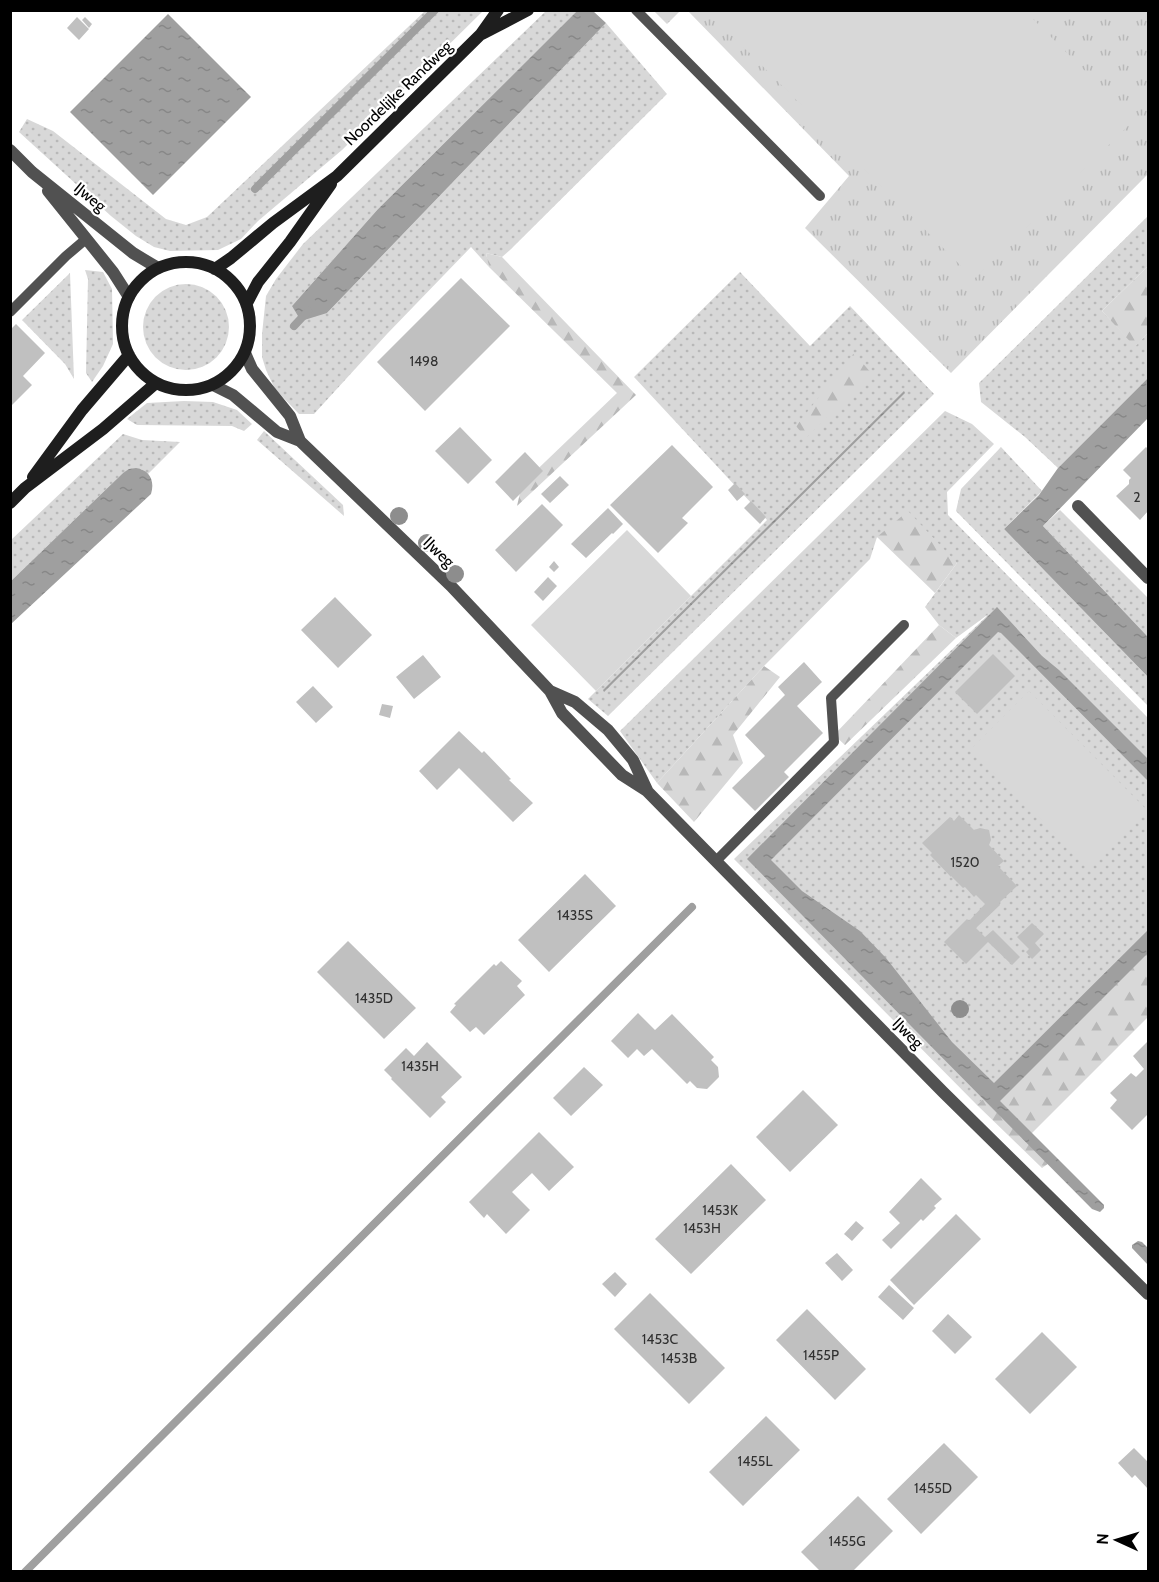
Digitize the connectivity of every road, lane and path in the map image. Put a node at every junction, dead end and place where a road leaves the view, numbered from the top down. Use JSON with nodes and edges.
{"nodes":[{"id":1,"x":498,"y":10,"type":"edge"},
{"id":2,"x":528,"y":10,"type":"edge"},
{"id":3,"x":636,"y":10,"type":"edge"},
{"id":4,"x":481,"y":34,"type":"junction"},
{"id":5,"x":10,"y":150,"type":"edge"},
{"id":6,"x":32,"y":172,"type":"junction"},
{"id":7,"x":337,"y":176,"type":"junction"},
{"id":8,"x":820,"y":196,"type":"dead end"},
{"id":9,"x":86,"y":239,"type":"junction"},
{"id":10,"x":158,"y":268,"type":"junction"},
{"id":11,"x":215,"y":268,"type":"junction"},
{"id":12,"x":129,"y":297,"type":"junction"},
{"id":13,"x":247,"y":303,"type":"junction"},
{"id":14,"x":10,"y":312,"type":"edge"},
{"id":15,"x":245,"y":353,"type":"junction"},
{"id":16,"x":129,"y":355,"type":"junction"},
{"id":17,"x":156,"y":383,"type":"junction"},
{"id":18,"x":213,"y":385,"type":"junction"},
{"id":19,"x":300,"y":441,"type":"junction"},
{"id":20,"x":25,"y":488,"type":"junction"},
{"id":21,"x":10,"y":503,"type":"edge"},
{"id":22,"x":1078,"y":506,"type":"dead end"},
{"id":23,"x":1149,"y":578,"type":"edge"},
{"id":24,"x":904,"y":626,"type":"dead end"},
{"id":25,"x":550,"y":691,"type":"junction"},
{"id":26,"x":647,"y":791,"type":"junction"},
{"id":27,"x":716,"y":861,"type":"junction"},
{"id":28,"x":1149,"y":1294,"type":"edge"}],
"edges":[{"from":1,"to":4,"type":"main road","name":"Noordelijke Randweg"},
{"from":2,"to":4,"type":"main road","name":"Noordelijke Randweg"},
{"from":3,"to":8,"type":"lane"},
{"from":4,"to":7,"type":"main road","name":"Noordelijke Randweg"},
{"from":5,"to":6,"type":"street","name":"IJweg"},
{"from":6,"to":9,"type":"street","name":"IJweg"},
{"from":6,"to":10,"type":"street","name":"IJweg"},
{"from":7,"to":11,"type":"main road","name":"Noordelijke Randweg"},
{"from":7,"to":13,"type":"main road","name":"Noordelijke Randweg"},
{"from":9,"to":12,"type":"street","name":"IJweg"},
{"from":9,"to":14,"type":"lane"},
{"from":10,"to":11,"type":"main road"},
{"from":10,"to":12,"type":"main road"},
{"from":11,"to":13,"type":"main road"},
{"from":12,"to":16,"type":"main road"},
{"from":13,"to":15,"type":"main road"},
{"from":15,"to":18,"type":"main road"},
{"from":15,"to":19,"type":"street","name":"IJweg"},
{"from":16,"to":17,"type":"main road"},
{"from":16,"to":20,"type":"main road"},
{"from":17,"to":18,"type":"main road"},
{"from":17,"to":20,"type":"main road"},
{"from":18,"to":19,"type":"street","name":"IJweg"},
{"from":19,"to":25,"type":"street","name":"IJweg"},
{"from":20,"to":21,"type":"main road"},
{"from":22,"to":23,"type":"street"},
{"from":24,"to":27,"type":"lane"},
{"from":25,"to":26,"type":"street","name":"IJweg"},
{"from":25,"to":26,"type":"street","name":"IJweg"},
{"from":26,"to":27,"type":"street","name":"IJweg"},
{"from":27,"to":28,"type":"street","name":"IJweg"}]}
